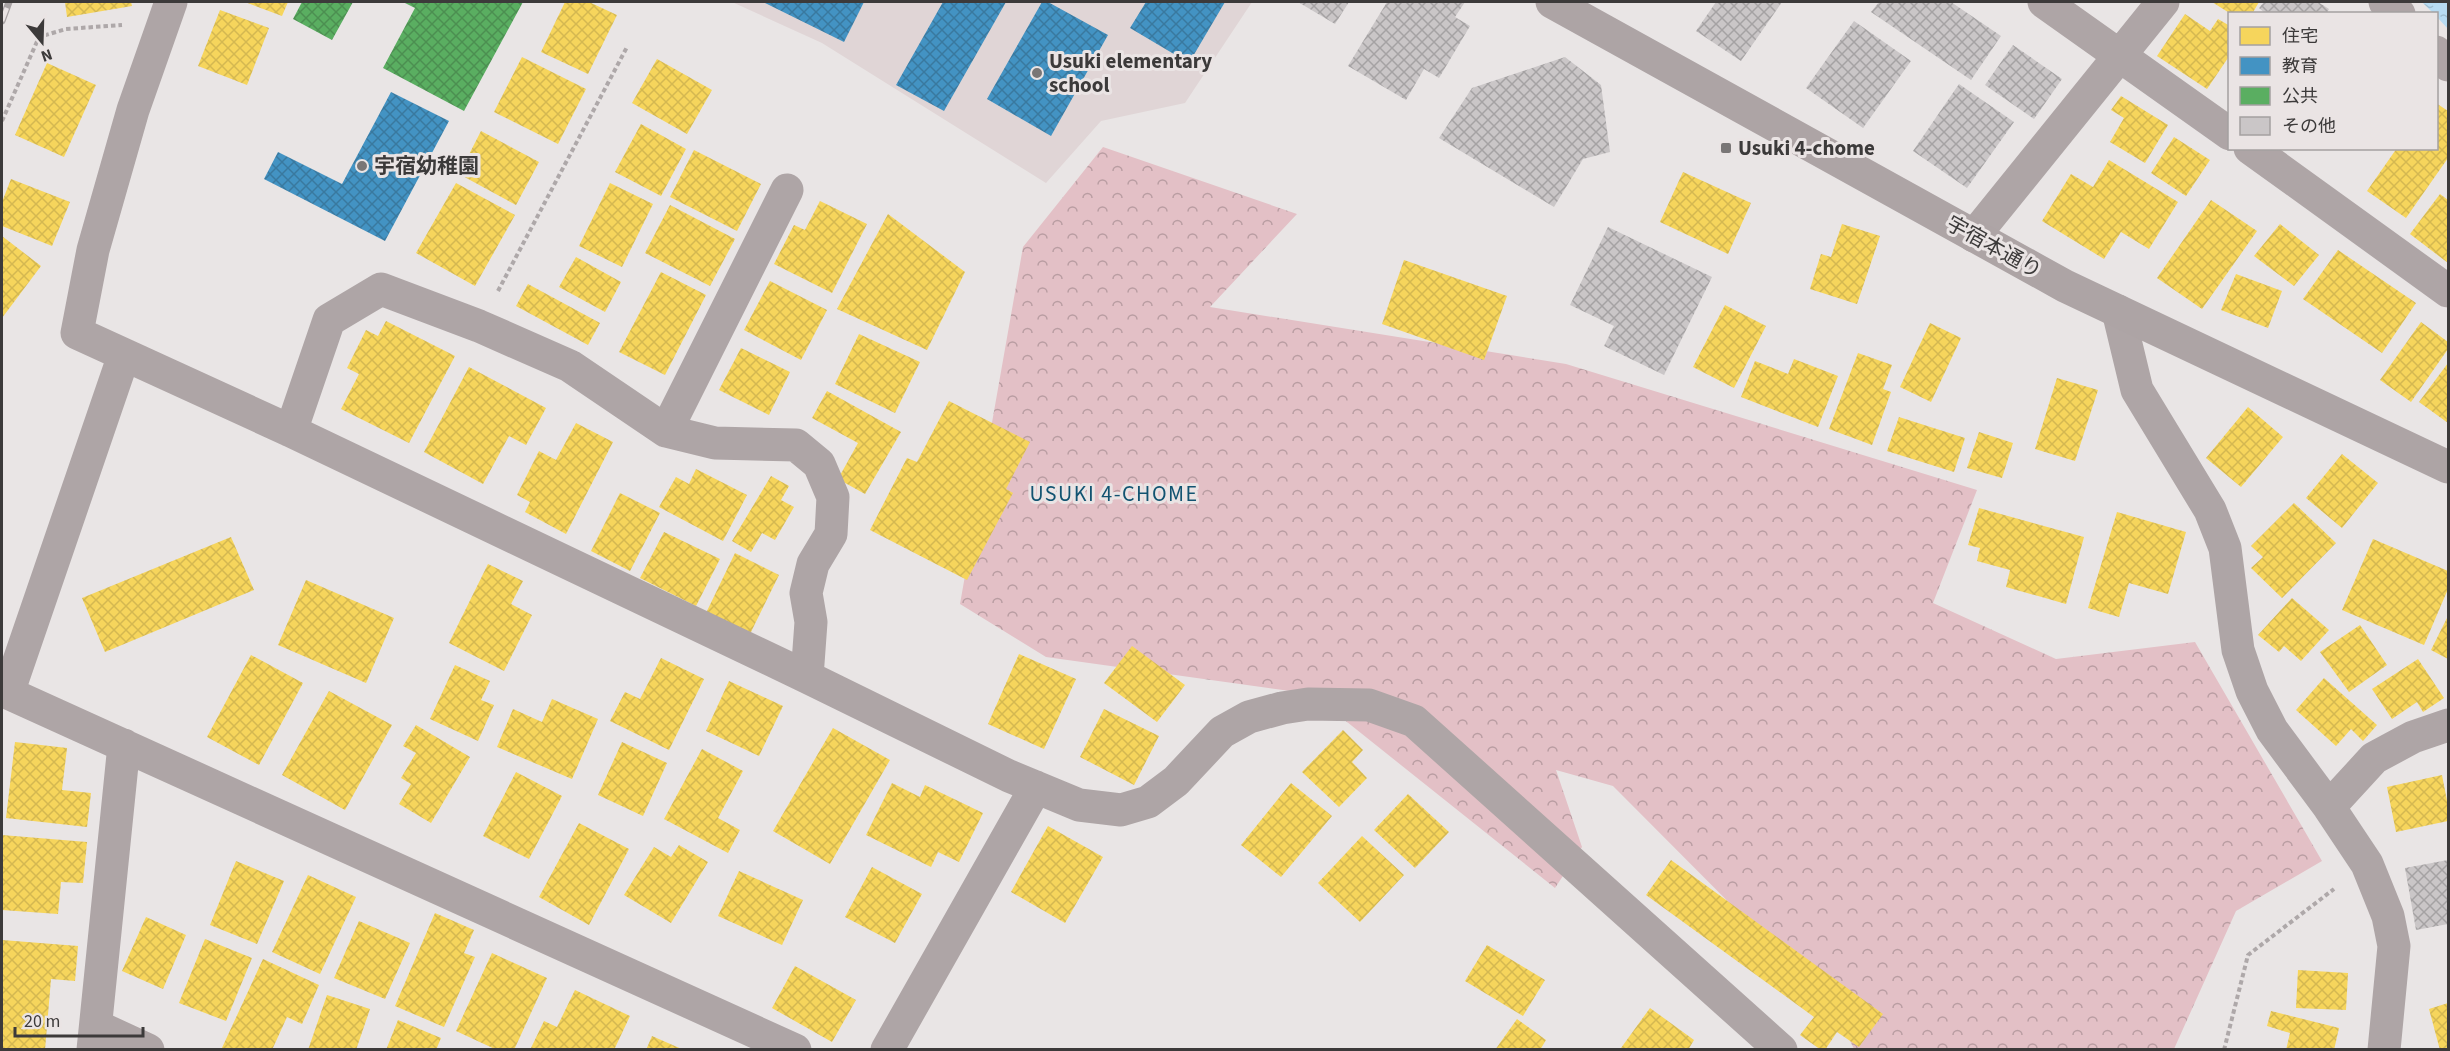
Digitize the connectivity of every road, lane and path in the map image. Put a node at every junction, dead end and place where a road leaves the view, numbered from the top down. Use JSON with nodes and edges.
{"nodes":[{"id":1,"x":1552,"y":2,"type":"edge"},
{"id":2,"x":2044,"y":2,"type":"edge"},
{"id":3,"x":2163,"y":2,"type":"edge"},
{"id":4,"x":2385,"y":2,"type":"edge"},
{"id":5,"x":168,"y":12,"type":"edge"},
{"id":6,"x":2397,"y":12,"type":"edge"},
{"id":7,"x":627,"y":47,"type":"dead end"},
{"id":8,"x":2119,"y":55,"type":"junction"},
{"id":9,"x":2,"y":121,"type":"edge"},
{"id":10,"x":2228,"y":133,"type":"edge"},
{"id":11,"x":2253,"y":150,"type":"edge"},
{"id":12,"x":787,"y":190,"type":"dead end"},
{"id":13,"x":1974,"y":236,"type":"junction"},
{"id":14,"x":2448,"y":291,"type":"edge"},
{"id":15,"x":2118,"y":311,"type":"junction"},
{"id":16,"x":479,"y":326,"type":"junction"},
{"id":17,"x":124,"y":355,"type":"junction"},
{"id":18,"x":291,"y":431,"type":"junction"},
{"id":19,"x":666,"y":431,"type":"junction"},
{"id":20,"x":2448,"y":467,"type":"edge"},
{"id":21,"x":807,"y":677,"type":"junction"},
{"id":22,"x":2448,"y":725,"type":"edge"},
{"id":23,"x":124,"y":745,"type":"junction"},
{"id":24,"x":1036,"y":787,"type":"junction"},
{"id":25,"x":2329,"y":807,"type":"junction"},
{"id":26,"x":2367,"y":864,"type":"junction"},
{"id":27,"x":94,"y":1038,"type":"edge"},
{"id":28,"x":148,"y":1050,"type":"edge"},
{"id":29,"x":795,"y":1050,"type":"edge"},
{"id":30,"x":887,"y":1050,"type":"edge"},
{"id":31,"x":1781,"y":1050,"type":"edge"},
{"id":32,"x":2224,"y":1050,"type":"edge"},
{"id":33,"x":2384,"y":1050,"type":"edge"}],
"edges":[{"from":1,"to":13,"type":"street","name":"宇宿本通り"},
{"from":2,"to":8,"type":"street"},
{"from":3,"to":8,"type":"street"},
{"from":4,"to":6,"type":"street"},
{"from":5,"to":9,"type":"path"},
{"from":5,"to":17,"type":"street"},
{"from":7,"to":16,"type":"path"},
{"from":8,"to":10,"type":"street"},
{"from":8,"to":13,"type":"street"},
{"from":11,"to":14,"type":"street"},
{"from":12,"to":19,"type":"street"},
{"from":13,"to":15,"type":"street","name":"宇宿本通り"},
{"from":15,"to":20,"type":"street","name":"宇宿本通り"},
{"from":15,"to":25,"type":"street"},
{"from":16,"to":18,"type":"street"},
{"from":16,"to":19,"type":"street"},
{"from":17,"to":18,"type":"street"},
{"from":17,"to":23,"type":"street"},
{"from":18,"to":21,"type":"street"},
{"from":19,"to":21,"type":"street"},
{"from":21,"to":24,"type":"street"},
{"from":22,"to":25,"type":"street"},
{"from":23,"to":27,"type":"street"},
{"from":23,"to":29,"type":"street"},
{"from":24,"to":30,"type":"street"},
{"from":24,"to":31,"type":"street"},
{"from":25,"to":26,"type":"street"},
{"from":26,"to":32,"type":"path"},
{"from":26,"to":33,"type":"street"},
{"from":27,"to":28,"type":"street"}]}
